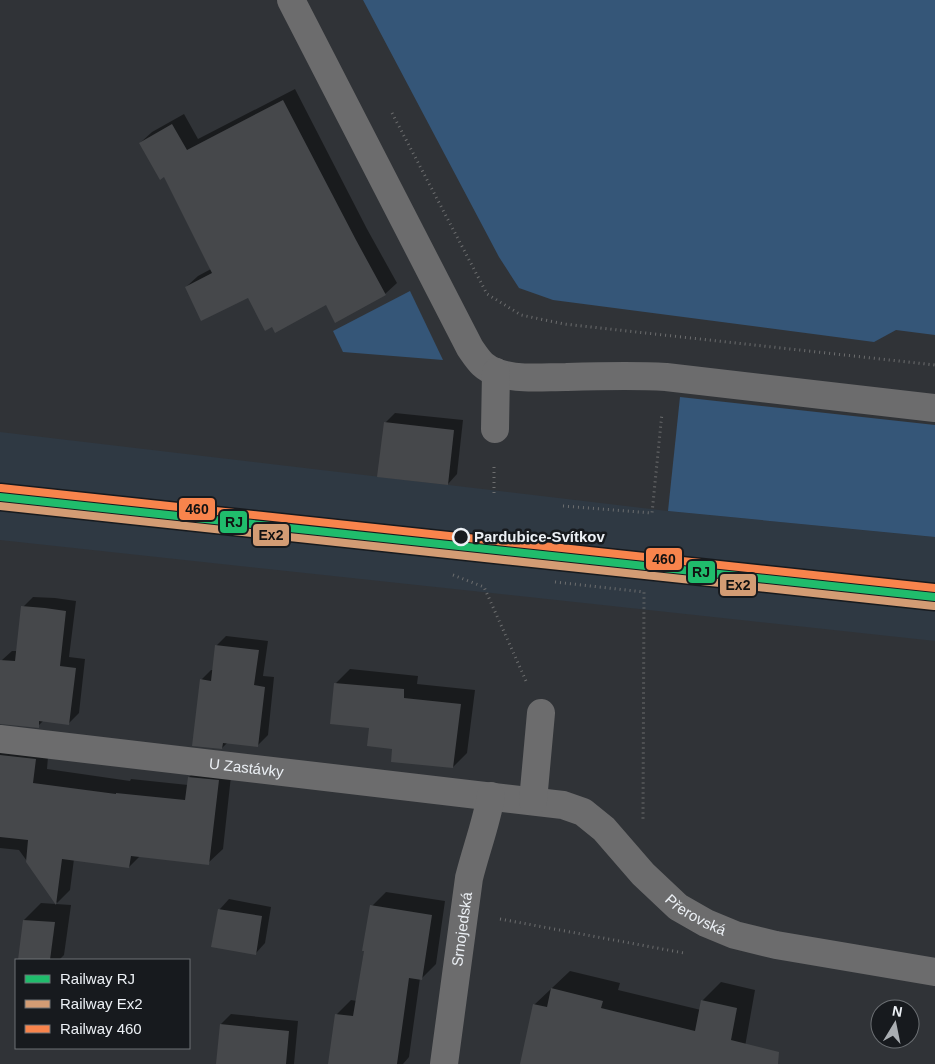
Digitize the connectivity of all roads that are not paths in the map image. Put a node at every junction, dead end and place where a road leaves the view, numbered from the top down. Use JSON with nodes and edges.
{"nodes":[{"id":1,"x":291,"y":0,"type":"edge"},
{"id":2,"x":496,"y":372,"type":"junction"},
{"id":3,"x":935,"y":408,"type":"edge"},
{"id":4,"x":495,"y":429,"type":"dead end"},
{"id":5,"x":541,"y":713,"type":"road end"},
{"id":6,"x":0,"y":739,"type":"edge"},
{"id":7,"x":491,"y":796,"type":"junction"},
{"id":8,"x":533,"y":801,"type":"junction"},
{"id":9,"x":935,"y":972,"type":"edge"},
{"id":10,"x":444,"y":1064,"type":"edge"}],
"edges":[{"from":1,"to":2,"type":"street"},
{"from":2,"to":3,"type":"street"},
{"from":2,"to":4,"type":"street"},
{"from":5,"to":8,"type":"street"},
{"from":6,"to":7,"type":"street","name":"U Zastávky"},
{"from":7,"to":8,"type":"street","name":"Přerovská"},
{"from":7,"to":10,"type":"street","name":"Srnojedská"},
{"from":8,"to":9,"type":"street","name":"Přerovská"}]}
